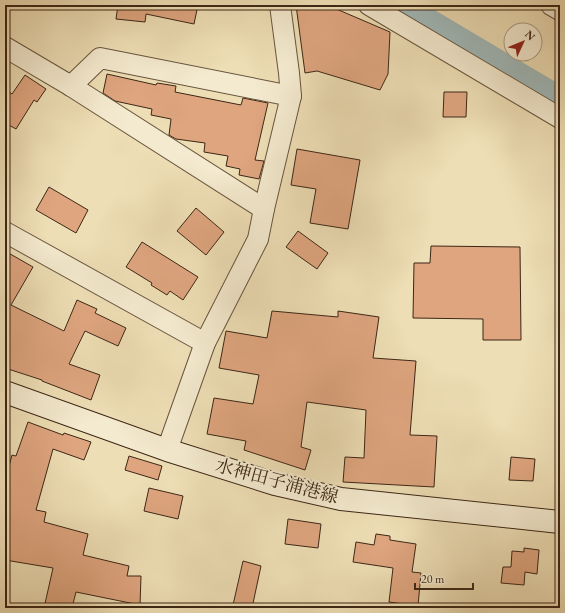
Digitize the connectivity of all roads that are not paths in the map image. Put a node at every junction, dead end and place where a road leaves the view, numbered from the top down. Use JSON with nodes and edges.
{"nodes":[{"id":1,"x":280,"y":5,"type":"edge"},
{"id":2,"x":369,"y":5,"type":"edge"},
{"id":3,"x":545,"y":5,"type":"edge"},
{"id":4,"x":560,"y":16,"type":"edge"},
{"id":5,"x":5,"y":47,"type":"edge"},
{"id":6,"x":71,"y":86,"type":"junction"},
{"id":7,"x":291,"y":96,"type":"junction"},
{"id":8,"x":560,"y":118,"type":"edge"},
{"id":9,"x":264,"y":209,"type":"junction"},
{"id":10,"x":5,"y":232,"type":"edge"},
{"id":11,"x":205,"y":343,"type":"junction"},
{"id":12,"x":5,"y":392,"type":"edge"},
{"id":13,"x":167,"y":450,"type":"junction"},
{"id":14,"x":560,"y":522,"type":"edge"}],
"edges":[{"from":1,"to":7,"type":"street"},
{"from":2,"to":8,"type":"street"},
{"from":3,"to":4,"type":"lane"},
{"from":5,"to":6,"type":"street"},
{"from":6,"to":7,"type":"street"},
{"from":6,"to":9,"type":"street"},
{"from":7,"to":9,"type":"street"},
{"from":9,"to":11,"type":"street"},
{"from":10,"to":11,"type":"street"},
{"from":11,"to":13,"type":"street"},
{"from":12,"to":13,"type":"main road","name":"水神田子浦港線"},
{"from":13,"to":14,"type":"main road","name":"水神田子浦港線"}]}
